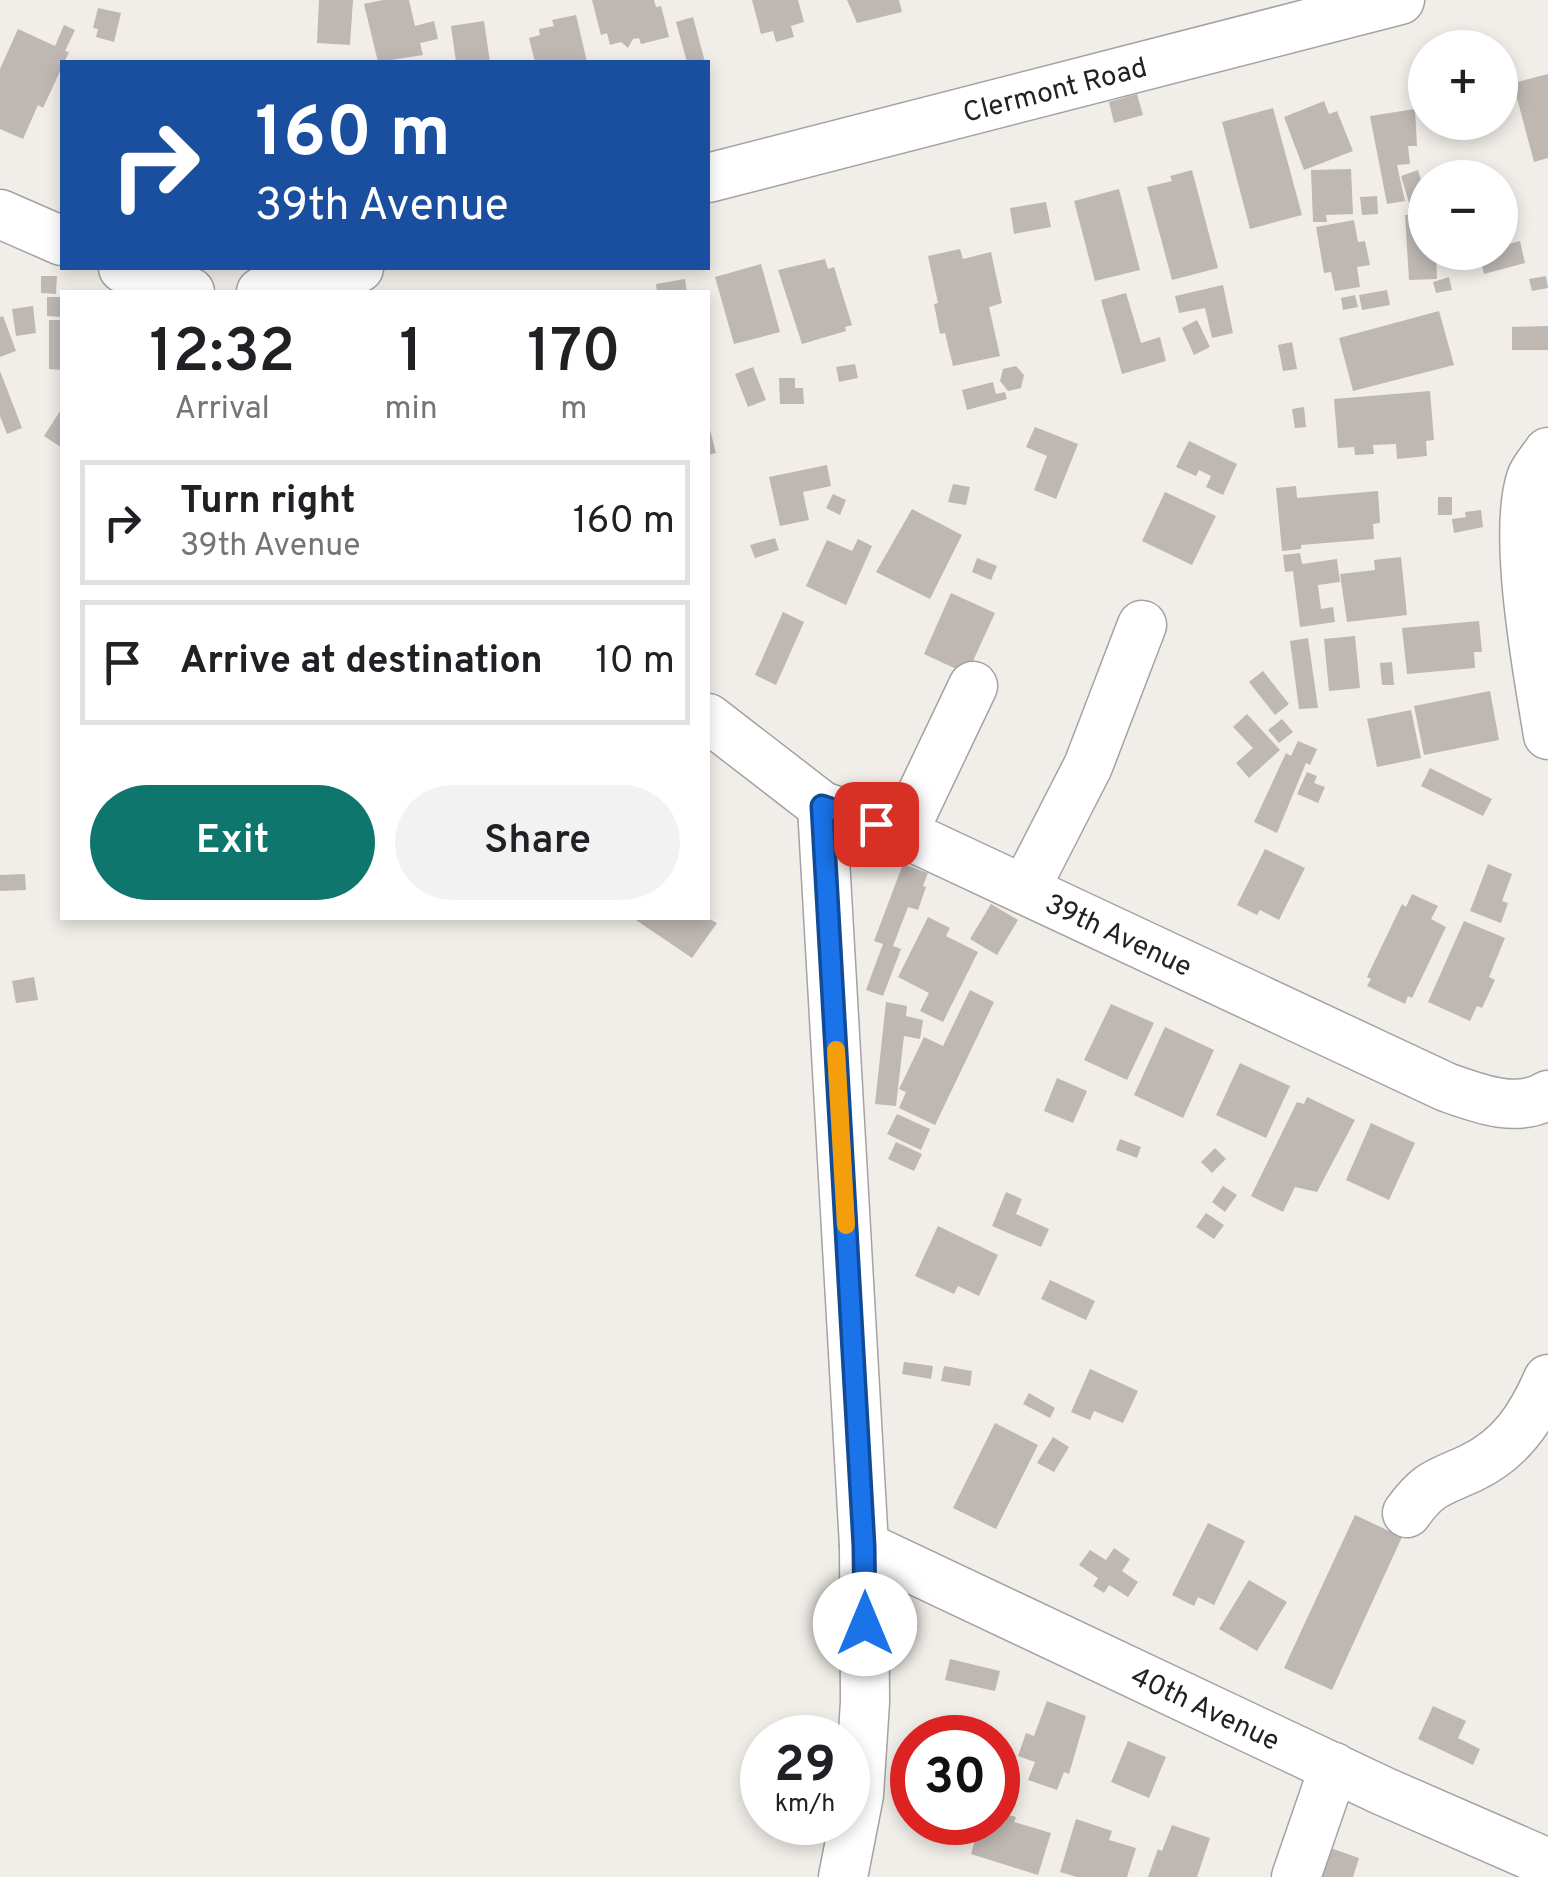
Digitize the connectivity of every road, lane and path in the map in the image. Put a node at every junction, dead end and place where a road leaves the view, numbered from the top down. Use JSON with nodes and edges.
{"nodes":[{"id":1,"x":1400,"y":0,"type":"edge"},
{"id":2,"x":710,"y":177,"type":"edge"},
{"id":3,"x":0,"y":214,"type":"edge"},
{"id":4,"x":60,"y":240,"type":"edge"},
{"id":5,"x":129,"y":270,"type":"edge"},
{"id":6,"x":352,"y":270,"type":"edge"},
{"id":7,"x":184,"y":290,"type":"edge"},
{"id":8,"x":269,"y":290,"type":"edge"},
{"id":9,"x":1548,"y":452,"type":"edge"},
{"id":10,"x":1142,"y":624,"type":"dead end"},
{"id":11,"x":972,"y":686,"type":"dead end"},
{"id":12,"x":710,"y":720,"type":"edge"},
{"id":13,"x":1548,"y":735,"type":"edge"},
{"id":14,"x":822,"y":806,"type":"junction"},
{"id":15,"x":903,"y":833,"type":"junction"},
{"id":16,"x":1026,"y":889,"type":"junction"},
{"id":17,"x":1536,"y":1110,"type":"edge"},
{"id":18,"x":1548,"y":1379,"type":"edge"},
{"id":19,"x":1407,"y":1514,"type":"dead end"},
{"id":20,"x":864,"y":1546,"type":"junction"},
{"id":21,"x":1334,"y":1767,"type":"junction"},
{"id":22,"x":1548,"y":1863,"type":"edge"},
{"id":23,"x":843,"y":1877,"type":"edge"},
{"id":24,"x":1296,"y":1877,"type":"edge"}],
"edges":[{"from":1,"to":2,"type":"street","name":"Clermont Road"},
{"from":3,"to":4,"type":"street"},
{"from":5,"to":7,"type":"street"},
{"from":6,"to":8,"type":"street"},
{"from":9,"to":13,"type":"street"},
{"from":10,"to":16,"type":"street"},
{"from":11,"to":15,"type":"street"},
{"from":12,"to":14,"type":"street","name":"39th Avenue"},
{"from":14,"to":15,"type":"street","name":"39th Avenue"},
{"from":14,"to":20,"type":"street"},
{"from":15,"to":16,"type":"street","name":"39th Avenue"},
{"from":16,"to":17,"type":"street","name":"39th Avenue"},
{"from":18,"to":19,"type":"street"},
{"from":20,"to":21,"type":"street","name":"40th Avenue"},
{"from":20,"to":23,"type":"street"},
{"from":21,"to":22,"type":"street","name":"40th Avenue"},
{"from":21,"to":24,"type":"street"}]}
